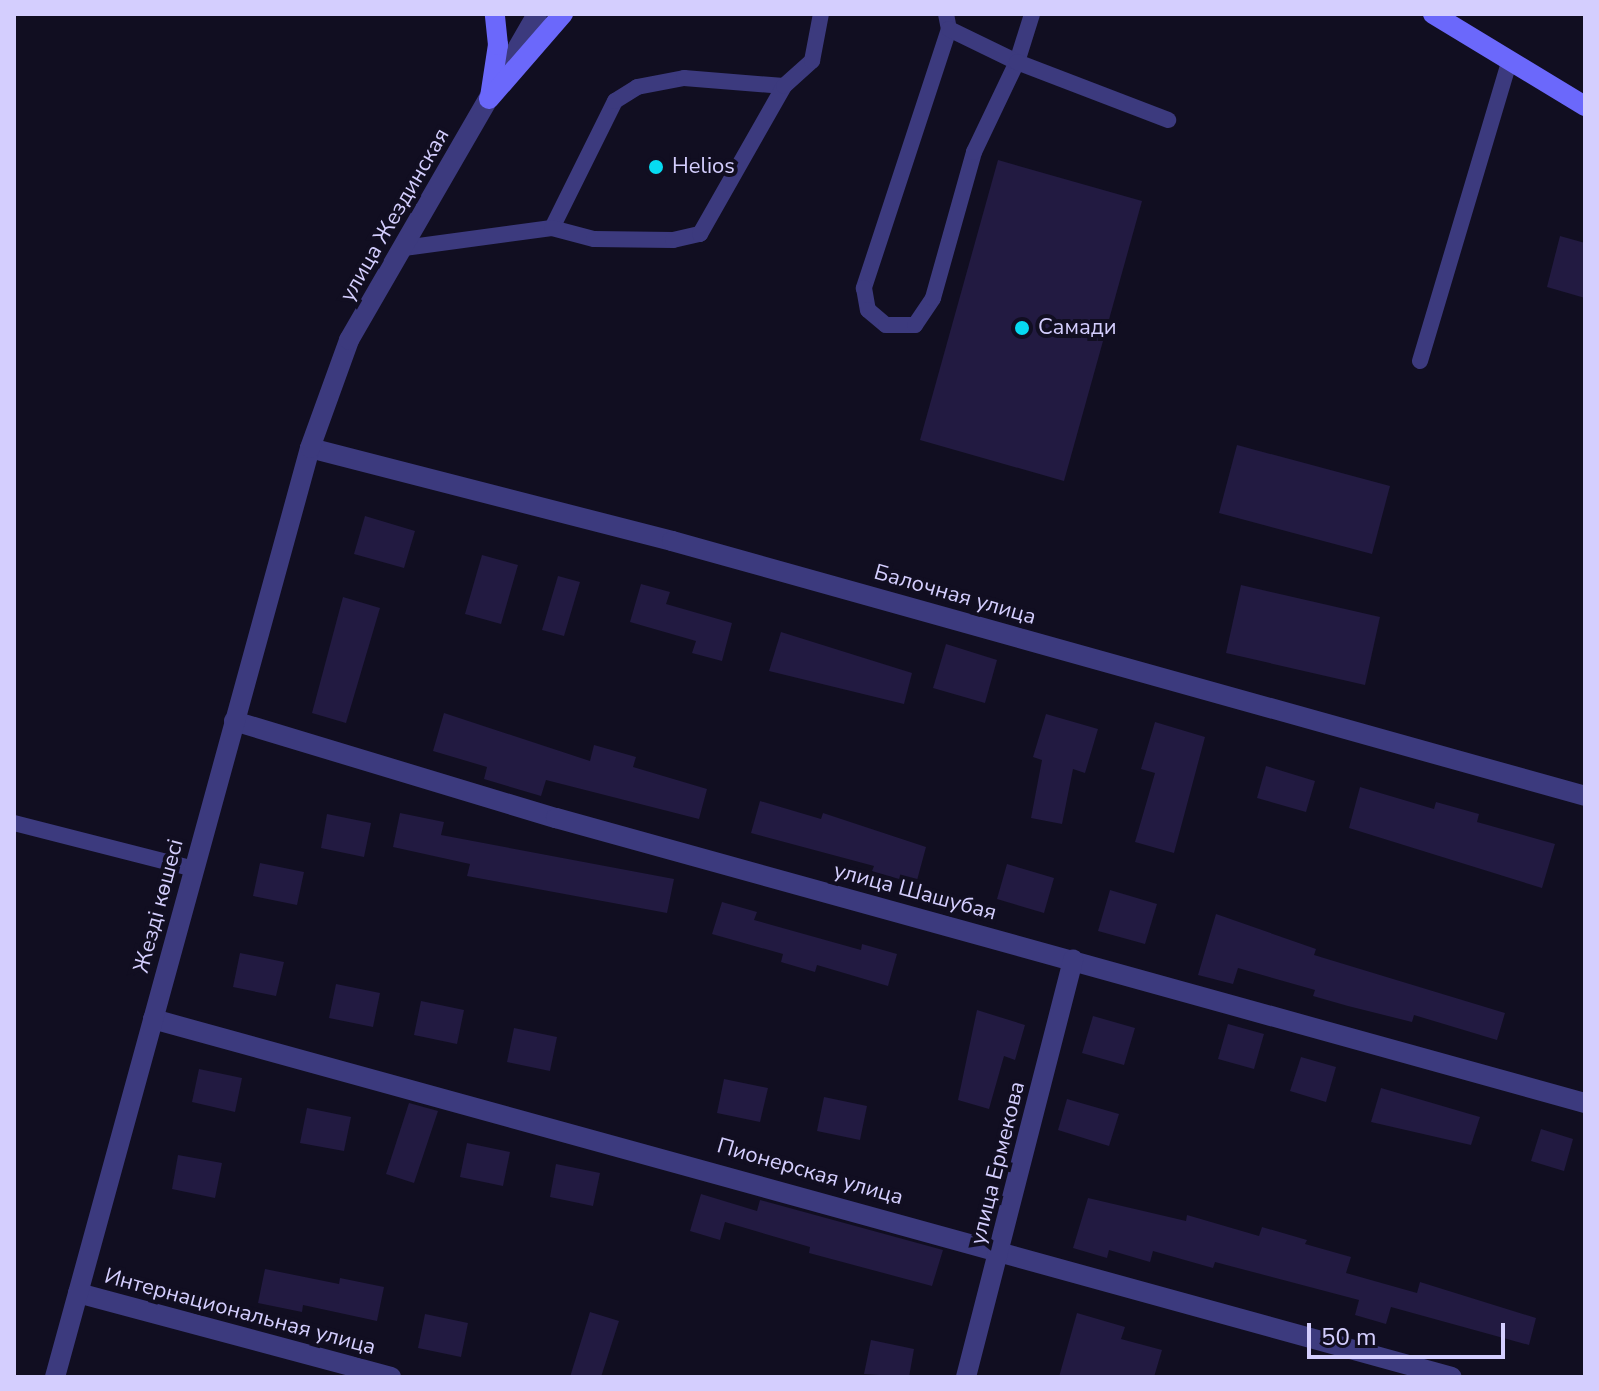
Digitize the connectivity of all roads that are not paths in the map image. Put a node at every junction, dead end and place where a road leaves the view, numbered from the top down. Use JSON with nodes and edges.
{"nodes":[{"id":1,"x":495,"y":14,"type":"edge"},
{"id":2,"x":537,"y":14,"type":"edge"},
{"id":3,"x":563,"y":14,"type":"edge"},
{"id":4,"x":821,"y":14,"type":"edge"},
{"id":5,"x":1032,"y":14,"type":"edge"},
{"id":6,"x":1433,"y":14,"type":"edge"},
{"id":7,"x":948,"y":21,"type":"edge"},
{"id":8,"x":1017,"y":62,"type":"junction"},
{"id":9,"x":1509,"y":62,"type":"junction"},
{"id":10,"x":784,"y":86,"type":"junction"},
{"id":11,"x":489,"y":99,"type":"junction"},
{"id":12,"x":1585,"y":106,"type":"edge"},
{"id":13,"x":1168,"y":120,"type":"dead end"},
{"id":14,"x":552,"y":228,"type":"junction"},
{"id":15,"x":404,"y":248,"type":"junction"},
{"id":16,"x":1420,"y":361,"type":"dead end"},
{"id":17,"x":310,"y":448,"type":"junction"},
{"id":18,"x":234,"y":721,"type":"junction"},
{"id":19,"x":1585,"y":796,"type":"edge"},
{"id":20,"x":14,"y":823,"type":"edge"},
{"id":21,"x":194,"y":869,"type":"junction"},
{"id":22,"x":1073,"y":960,"type":"junction"},
{"id":23,"x":153,"y":1019,"type":"junction"},
{"id":24,"x":1585,"y":1103,"type":"edge"},
{"id":25,"x":1001,"y":1250,"type":"junction"},
{"id":26,"x":78,"y":1293,"type":"junction"},
{"id":27,"x":55,"y":1377,"type":"edge"},
{"id":28,"x":391,"y":1377,"type":"edge"},
{"id":29,"x":966,"y":1377,"type":"edge"},
{"id":30,"x":1452,"y":1377,"type":"edge"}],
"edges":[{"from":1,"to":11,"type":"main road"},
{"from":2,"to":11,"type":"street","name":"улица Жездинская"},
{"from":3,"to":11,"type":"main road"},
{"from":4,"to":10,"type":"lane"},
{"from":5,"to":8,"type":"lane"},
{"from":6,"to":9,"type":"main road"},
{"from":7,"to":8,"type":"lane"},
{"from":7,"to":8,"type":"lane"},
{"from":8,"to":13,"type":"lane"},
{"from":9,"to":12,"type":"main road"},
{"from":9,"to":16,"type":"lane"},
{"from":10,"to":14,"type":"lane"},
{"from":10,"to":14,"type":"lane"},
{"from":11,"to":15,"type":"street","name":"улица Жездинская"},
{"from":14,"to":15,"type":"lane"},
{"from":15,"to":17,"type":"street","name":"улица Жездинская"},
{"from":17,"to":18,"type":"street","name":"Жезді көшесі"},
{"from":17,"to":19,"type":"street","name":"Балочная улица"},
{"from":18,"to":21,"type":"street","name":"Жезді көшесі"},
{"from":18,"to":22,"type":"street","name":"улица Шашубая"},
{"from":20,"to":21,"type":"lane"},
{"from":21,"to":23,"type":"street","name":"Жезді көшесі"},
{"from":22,"to":24,"type":"street","name":"улица Шашубая"},
{"from":22,"to":25,"type":"street","name":"улица Ермекова"},
{"from":23,"to":25,"type":"street","name":"Пионерская улица"},
{"from":23,"to":26,"type":"street","name":"Жезді көшесі"},
{"from":25,"to":29,"type":"street","name":"улица Ермекова"},
{"from":25,"to":30,"type":"street","name":"Пионерская улица"},
{"from":26,"to":27,"type":"street","name":"Жезді көшесі"},
{"from":26,"to":28,"type":"street","name":"Интернациональная улица"}]}
